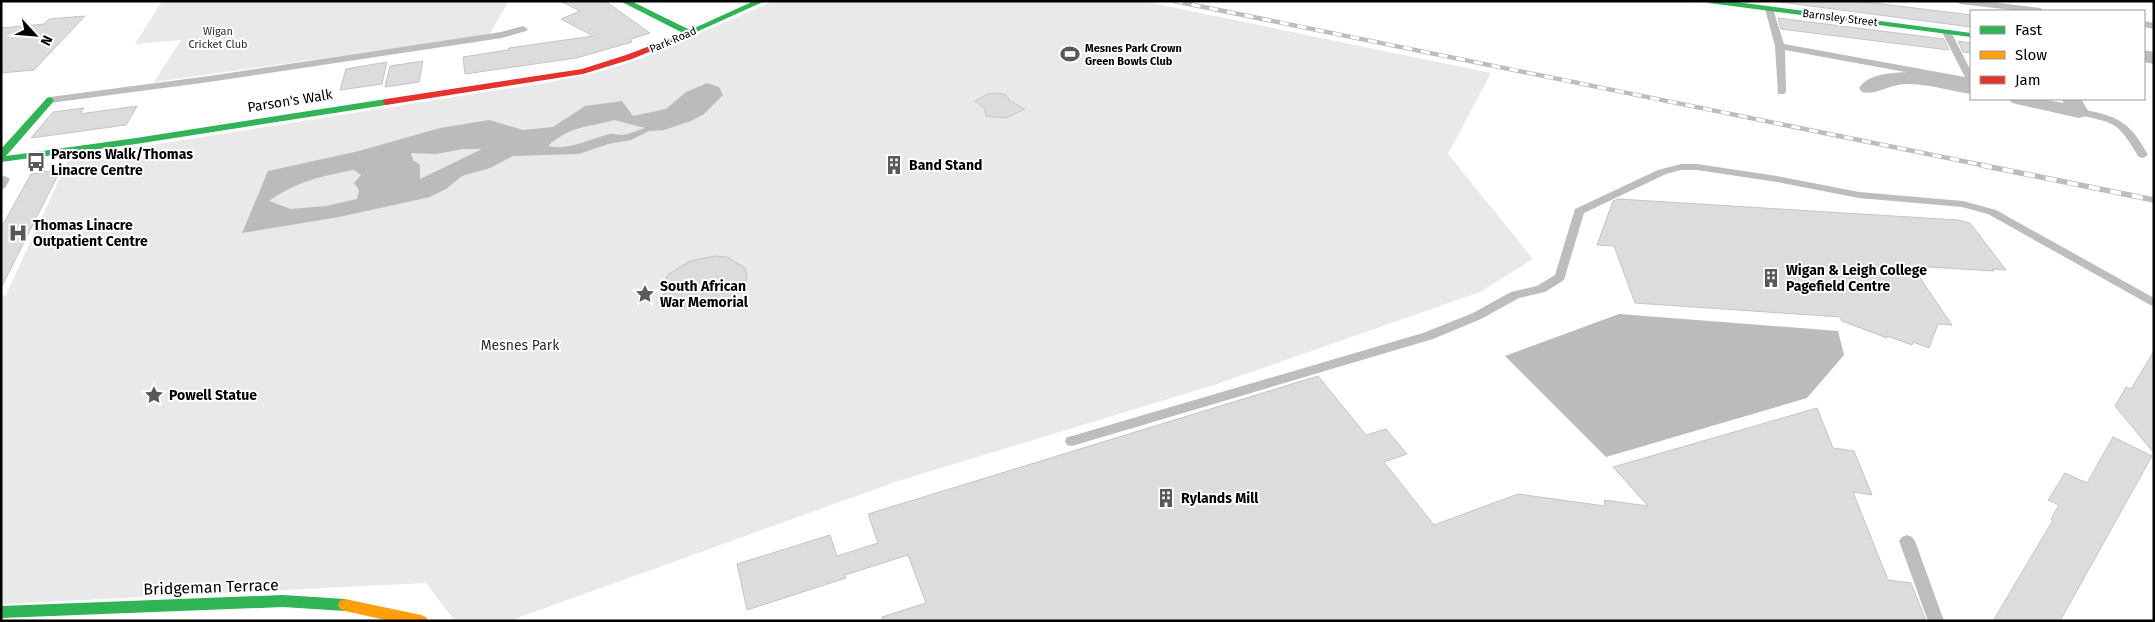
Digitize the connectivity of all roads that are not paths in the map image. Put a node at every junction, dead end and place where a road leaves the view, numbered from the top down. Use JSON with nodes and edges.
{"nodes":[{"id":1,"x":646,"y":1,"type":"edge"},
{"id":2,"x":761,"y":1,"type":"edge"},
{"id":3,"x":1710,"y":1,"type":"edge"},
{"id":4,"x":1960,"y":1,"type":"edge"},
{"id":5,"x":629,"y":4,"type":"edge"},
{"id":6,"x":1759,"y":6,"type":"edge"},
{"id":7,"x":2032,"y":10,"type":"edge"},
{"id":8,"x":522,"y":29,"type":"dead end"},
{"id":9,"x":1947,"y":32,"type":"junction"},
{"id":10,"x":690,"y":33,"type":"junction"},
{"id":11,"x":1970,"y":35,"type":"edge"},
{"id":12,"x":1780,"y":46,"type":"junction"},
{"id":13,"x":583,"y":70,"type":"joint"},
{"id":14,"x":1970,"y":79,"type":"edge"},
{"id":15,"x":1970,"y":81,"type":"edge"},
{"id":16,"x":1869,"y":88,"type":"dead end"},
{"id":17,"x":1970,"y":88,"type":"edge"},
{"id":18,"x":1781,"y":92,"type":"dead end"},
{"id":19,"x":50,"y":100,"type":"joint"},
{"id":20,"x":2023,"y":100,"type":"edge"},
{"id":21,"x":2075,"y":105,"type":"edge"},
{"id":22,"x":1,"y":155,"type":"edge"},
{"id":23,"x":2143,"y":155,"type":"dead end"},
{"id":24,"x":1,"y":160,"type":"edge"},
{"id":25,"x":1,"y":180,"type":"edge"},
{"id":26,"x":1,"y":186,"type":"edge"},
{"id":27,"x":2154,"y":303,"type":"edge"},
{"id":28,"x":1072,"y":442,"type":"dead end"},
{"id":29,"x":1907,"y":540,"type":"dead end"},
{"id":30,"x":1,"y":612,"type":"edge"},
{"id":31,"x":420,"y":621,"type":"edge"},
{"id":32,"x":1936,"y":621,"type":"edge"}],
"edges":[{"from":1,"to":5,"type":"lane"},
{"from":2,"to":10,"type":"main road","name":"Park Road"},
{"from":3,"to":6,"type":"main road","name":"Barnsley Street"},
{"from":4,"to":7,"type":"lane"},
{"from":5,"to":10,"type":"main road"},
{"from":6,"to":9,"type":"main road","name":"Barnsley Street"},
{"from":6,"to":12,"type":"lane"},
{"from":8,"to":19,"type":"lane"},
{"from":9,"to":11,"type":"main road","name":"Barnsley Street"},
{"from":9,"to":14,"type":"lane"},
{"from":10,"to":13,"type":"main road","name":"Park Road"},
{"from":12,"to":15,"type":"lane"},
{"from":12,"to":18,"type":"lane"},
{"from":13,"to":24,"type":"main road","name":"Parson's Walk"},
{"from":16,"to":17,"type":"street"},
{"from":19,"to":22,"type":"main road"},
{"from":20,"to":21,"type":"street"},
{"from":21,"to":23,"type":"lane"},
{"from":25,"to":26,"type":"lane"},
{"from":27,"to":28,"type":"lane"},
{"from":29,"to":32,"type":"lane"},
{"from":30,"to":31,"type":"main road","name":"Bridgeman Terrace"}]}
